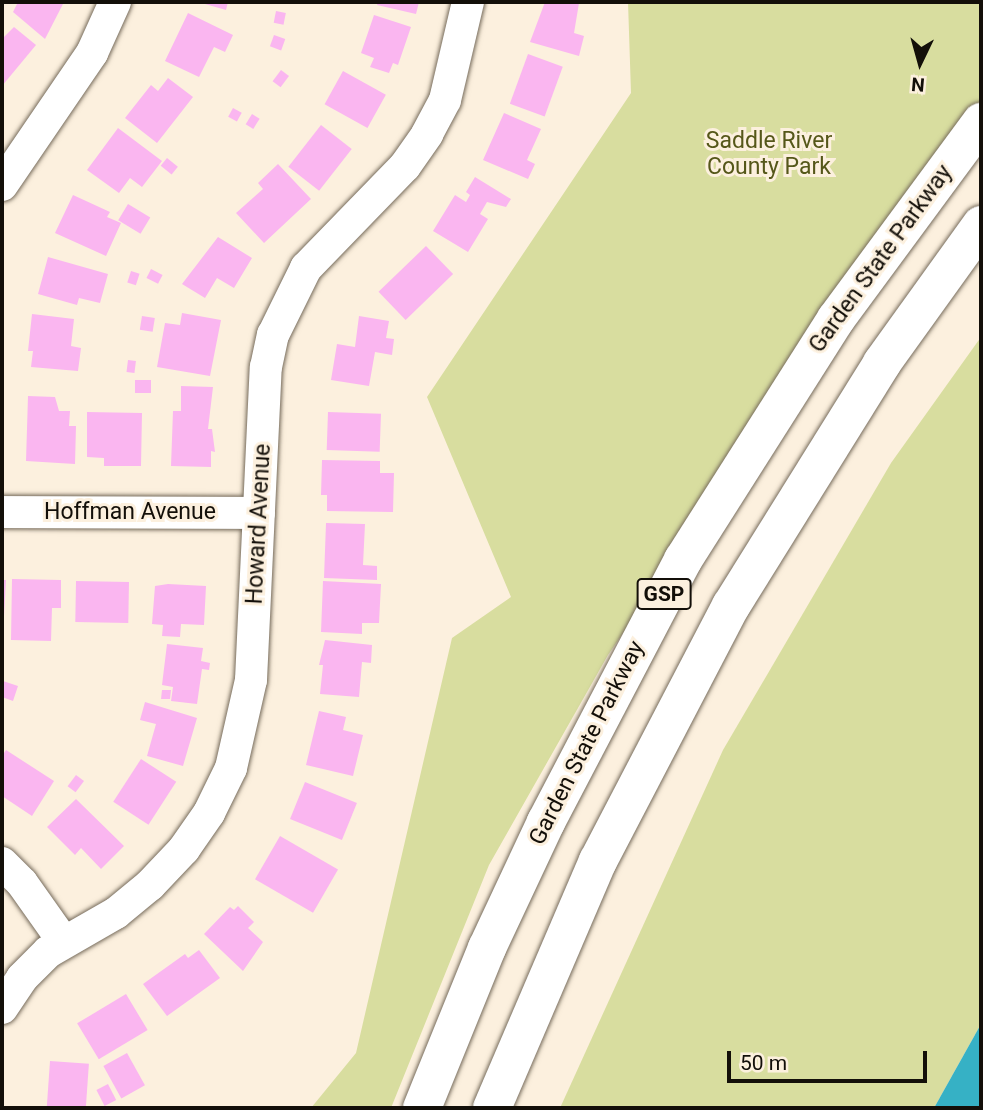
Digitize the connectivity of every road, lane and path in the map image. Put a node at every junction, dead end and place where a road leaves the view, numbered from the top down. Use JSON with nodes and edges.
{"nodes":[{"id":1,"x":116,"y":2,"type":"edge"},
{"id":2,"x":468,"y":2,"type":"edge"},
{"id":3,"x":981,"y":122,"type":"edge"},
{"id":4,"x":2,"y":185,"type":"edge"},
{"id":5,"x":981,"y":225,"type":"edge"},
{"id":6,"x":2,"y":512,"type":"edge"},
{"id":7,"x":259,"y":513,"type":"junction"},
{"id":8,"x":2,"y":863,"type":"edge"},
{"id":9,"x":63,"y":941,"type":"junction"},
{"id":10,"x":2,"y":1008,"type":"edge"},
{"id":11,"x":422,"y":1108,"type":"edge"},
{"id":12,"x":492,"y":1108,"type":"edge"}],
"edges":[{"from":1,"to":4,"type":"street"},
{"from":2,"to":7,"type":"street","name":"Howard Avenue"},
{"from":3,"to":11,"type":"highway","name":"Garden State Parkway","number":"GSP"},
{"from":5,"to":12,"type":"highway","number":"GSP"},
{"from":6,"to":7,"type":"street","name":"Hoffman Avenue"},
{"from":7,"to":9,"type":"street","name":"Howard Avenue"},
{"from":8,"to":9,"type":"street"},
{"from":9,"to":10,"type":"street","name":"Howard Avenue"}]}
